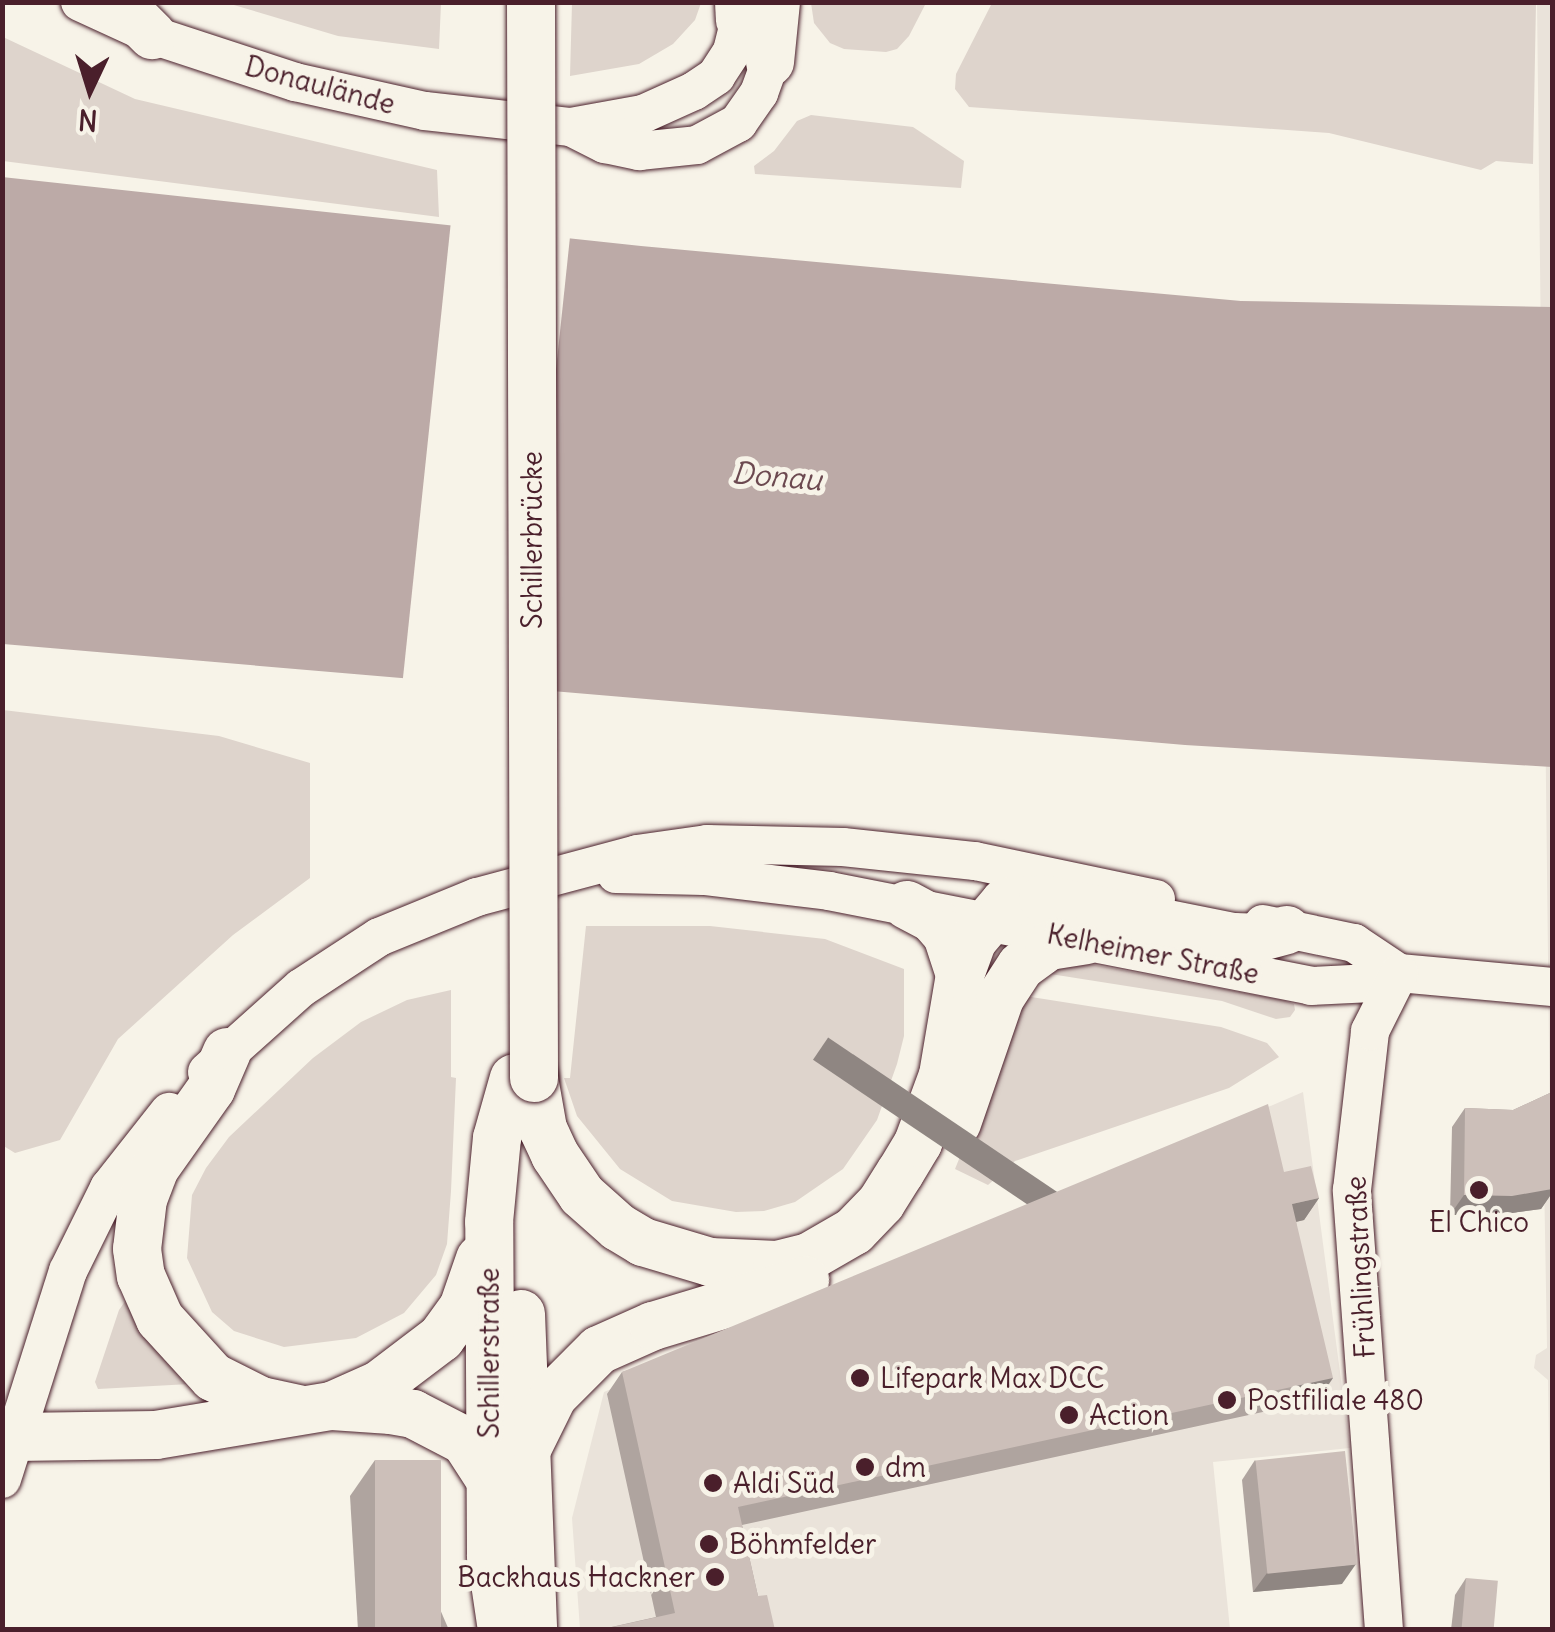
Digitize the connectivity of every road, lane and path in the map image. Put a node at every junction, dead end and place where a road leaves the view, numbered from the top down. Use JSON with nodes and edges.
{"nodes":[{"id":1,"x":80,"y":2,"type":"edge"},
{"id":2,"x":513,"y":2,"type":"edge"},
{"id":3,"x":531,"y":2,"type":"edge"},
{"id":4,"x":752,"y":8,"type":"edge"},
{"id":5,"x":135,"y":19,"type":"edge"},
{"id":6,"x":770,"y":62,"type":"joint"},
{"id":7,"x":571,"y":126,"type":"junction"},
{"id":8,"x":574,"y":870,"type":"junction"},
{"id":9,"x":907,"y":905,"type":"junction"},
{"id":10,"x":986,"y":920,"type":"junction"},
{"id":11,"x":1287,"y":930,"type":"junction"},
{"id":12,"x":1086,"y":940,"type":"junction"},
{"id":13,"x":1399,"y":973,"type":"junction"},
{"id":14,"x":960,"y":974,"type":"junction"},
{"id":15,"x":1552,"y":986,"type":"edge"},
{"id":16,"x":227,"y":1052,"type":"junction"},
{"id":17,"x":524,"y":1078,"type":"junction"},
{"id":18,"x":490,"y":1222,"type":"junction"},
{"id":19,"x":320,"y":1408,"type":"junction"},
{"id":20,"x":9,"y":1458,"type":"edge"},
{"id":21,"x":507,"y":1466,"type":"junction"},
{"id":22,"x":502,"y":1630,"type":"edge"},
{"id":23,"x":533,"y":1630,"type":"edge"},
{"id":24,"x":1384,"y":1630,"type":"edge"}],
"edges":[{"from":1,"to":5,"type":"street","name":"Donaulände"},
{"from":2,"to":17,"type":"main road","name":"Schillerbrücke"},
{"from":3,"to":17,"type":"main road","name":"Schillerbrücke","bridge":true},
{"from":4,"to":6,"type":"main road"},
{"from":4,"to":7,"type":"street"},
{"from":5,"to":7,"type":"street","name":"Donaulände"},
{"from":6,"to":7,"type":"street"},
{"from":8,"to":9,"type":"street","name":"Kelheimer Straße"},
{"from":8,"to":11,"type":"street"},
{"from":8,"to":16,"type":"street"},
{"from":9,"to":10,"type":"street","name":"Kelheimer Straße"},
{"from":9,"to":14,"type":"main road"},
{"from":10,"to":11,"type":"main road"},
{"from":10,"to":12,"type":"street","name":"Kelheimer Straße"},
{"from":10,"to":14,"type":"main road"},
{"from":11,"to":13,"type":"street"},
{"from":12,"to":13,"type":"street","name":"Kelheimer Straße"},
{"from":12,"to":21,"type":"main road"},
{"from":13,"to":15,"type":"street"},
{"from":13,"to":24,"type":"street","name":"Frühlingstraße"},
{"from":14,"to":17,"type":"main road"},
{"from":16,"to":19,"type":"main road"},
{"from":16,"to":20,"type":"street"},
{"from":17,"to":18,"type":"main road","name":"Schillerstraße"},
{"from":17,"to":21,"type":"main road","name":"Schillerstraße"},
{"from":18,"to":19,"type":"main road"},
{"from":18,"to":21,"type":"main road","name":"Schillerstraße"},
{"from":19,"to":20,"type":"main road"},
{"from":19,"to":21,"type":"main road"},
{"from":21,"to":22,"type":"main road","name":"Schillerstraße"},
{"from":21,"to":23,"type":"main road","name":"Schillerstraße"}]}
